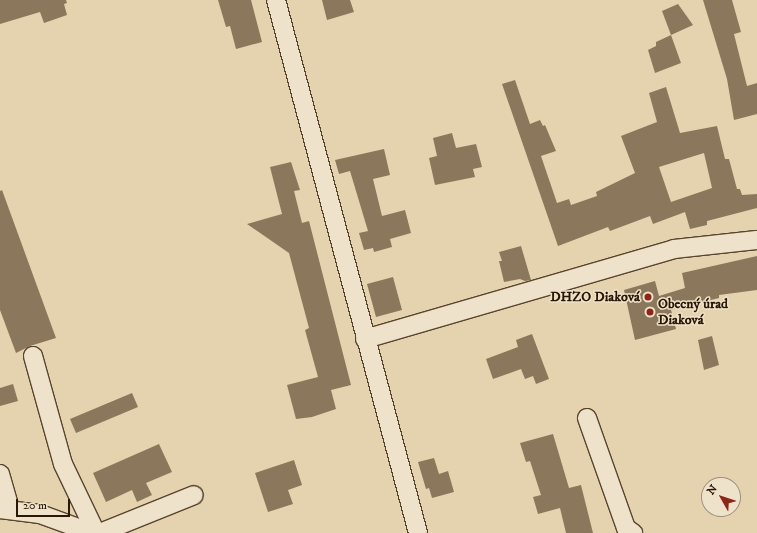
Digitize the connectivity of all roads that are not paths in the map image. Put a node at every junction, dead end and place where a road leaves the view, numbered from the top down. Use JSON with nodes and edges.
{"nodes":[{"id":1,"x":276,"y":0,"type":"edge"},
{"id":2,"x":757,"y":240,"type":"edge"},
{"id":3,"x":365,"y":339,"type":"junction"},
{"id":4,"x":32,"y":356,"type":"dead end"},
{"id":5,"x":587,"y":418,"type":"dead end"},
{"id":6,"x":0,"y":474,"type":"edge"},
{"id":7,"x":194,"y":495,"type":"dead end"},
{"id":8,"x":5,"y":510,"type":"edge"},
{"id":9,"x":92,"y":533,"type":"edge"},
{"id":10,"x":96,"y":533,"type":"edge"},
{"id":11,"x":100,"y":533,"type":"edge"},
{"id":12,"x":418,"y":533,"type":"edge"},
{"id":13,"x":633,"y":533,"type":"edge"}],
"edges":[{"from":1,"to":3,"type":"street"},
{"from":2,"to":3,"type":"street"},
{"from":3,"to":12,"type":"street"},
{"from":4,"to":10,"type":"street"},
{"from":5,"to":13,"type":"street"},
{"from":6,"to":8,"type":"street"},
{"from":7,"to":11,"type":"street"},
{"from":8,"to":9,"type":"street"}]}
